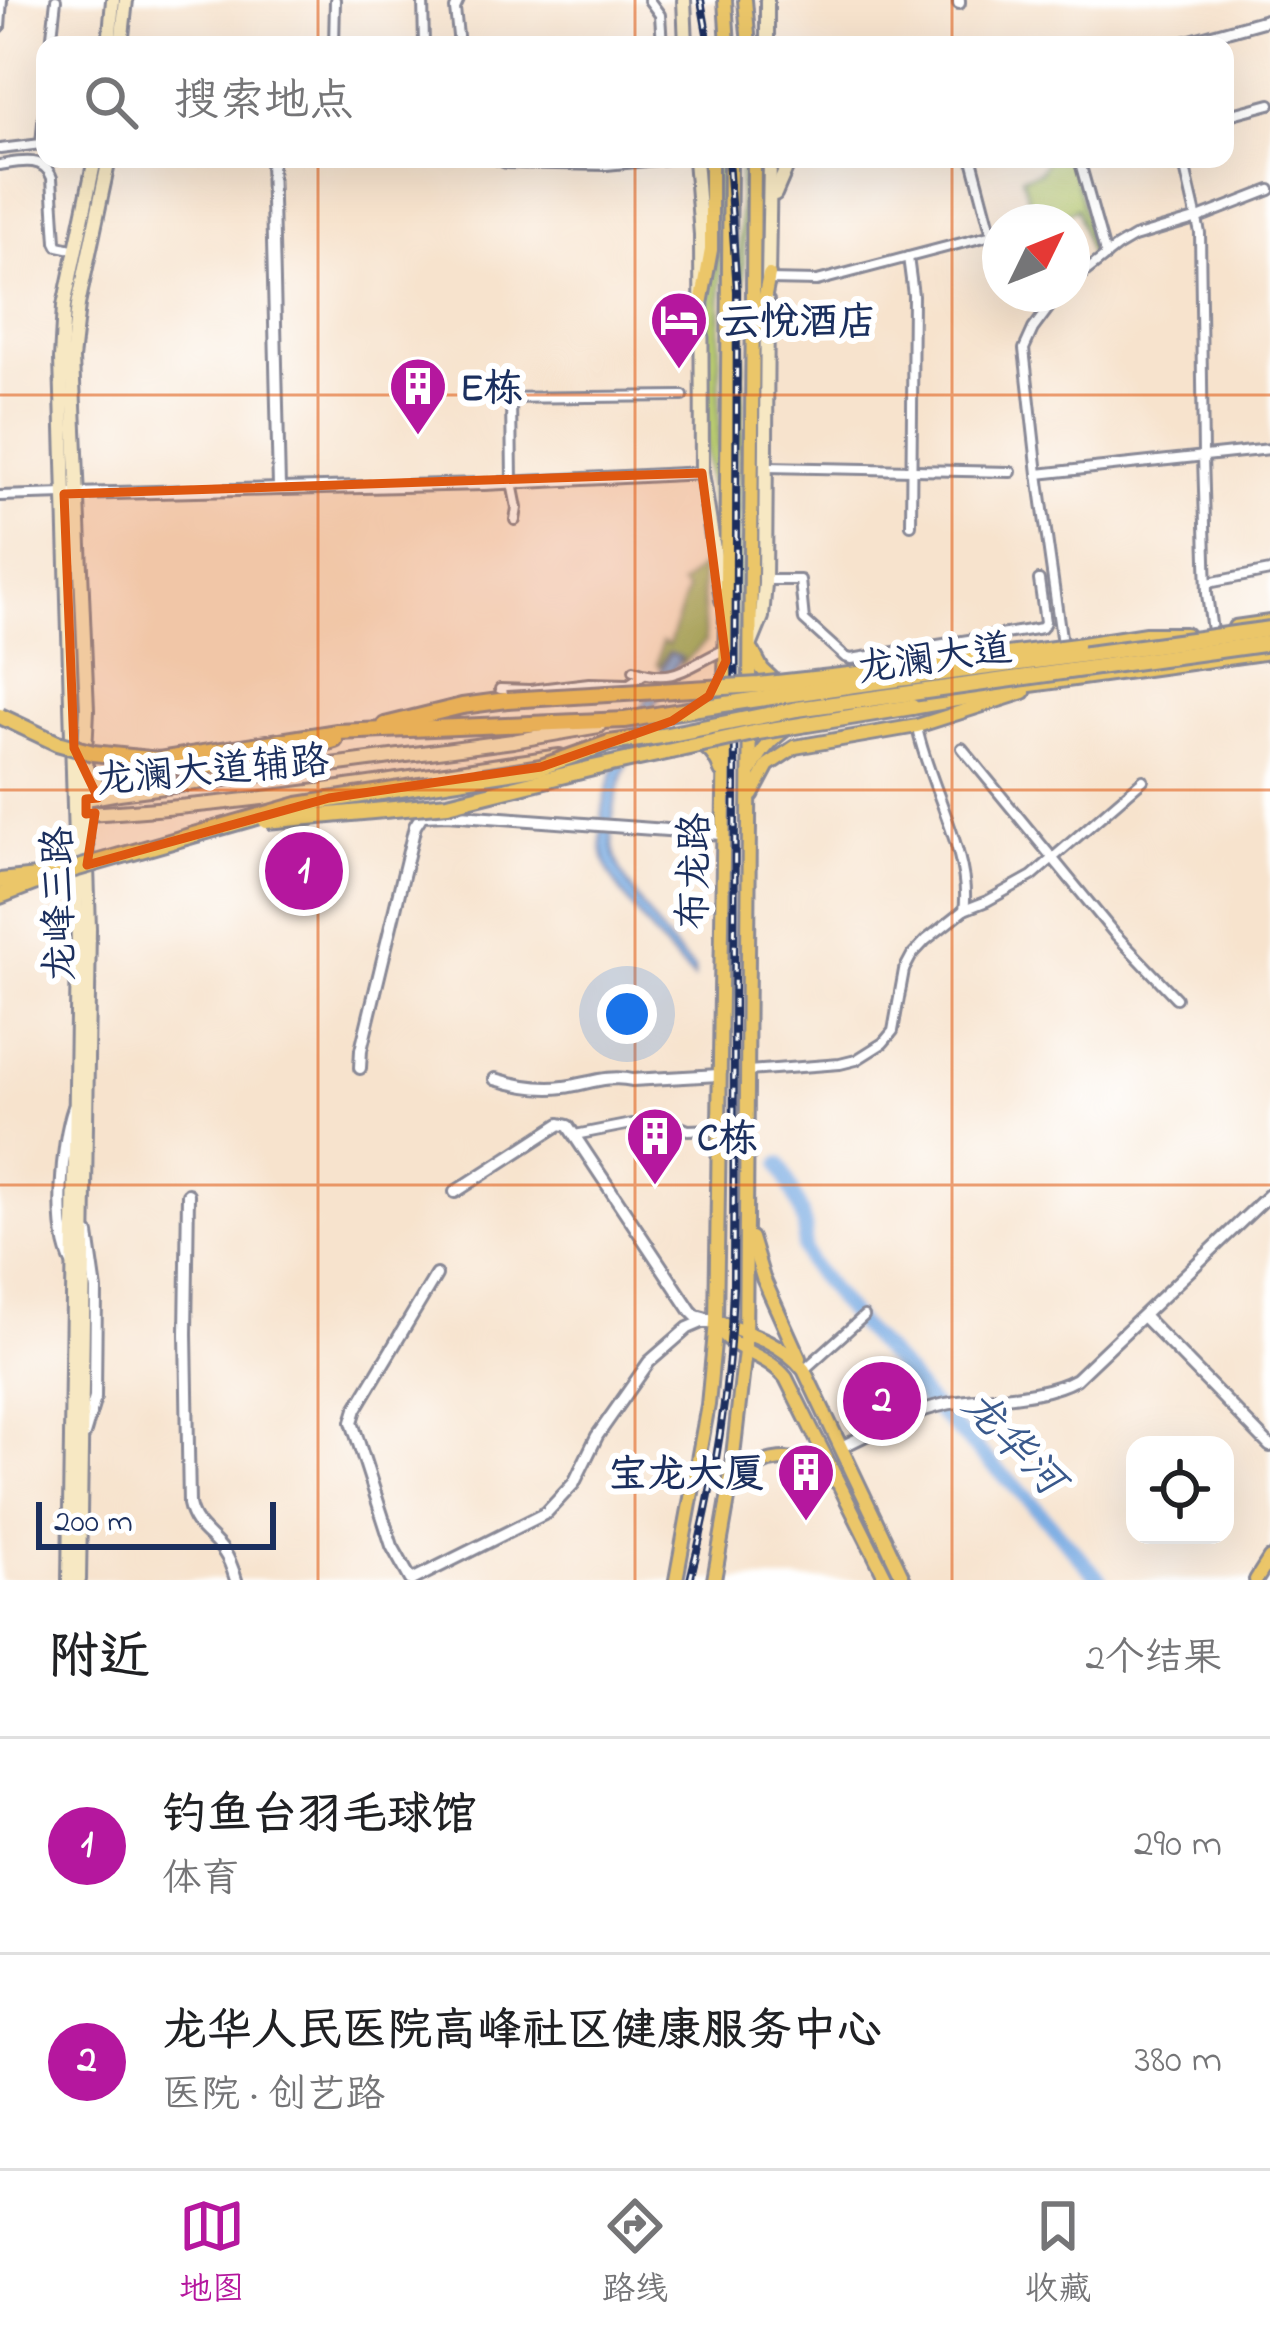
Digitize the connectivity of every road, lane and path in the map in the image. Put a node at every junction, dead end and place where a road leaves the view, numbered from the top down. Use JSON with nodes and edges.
{"nodes":[{"id":1,"x":2,"y":0,"type":"edge"},
{"id":2,"x":56,"y":0,"type":"edge"},
{"id":3,"x":113,"y":0,"type":"edge"},
{"id":4,"x":126,"y":0,"type":"edge"},
{"id":5,"x":335,"y":0,"type":"edge"},
{"id":6,"x":423,"y":0,"type":"edge"},
{"id":7,"x":458,"y":0,"type":"edge"},
{"id":8,"x":649,"y":0,"type":"edge"},
{"id":9,"x":684,"y":0,"type":"edge"},
{"id":10,"x":725,"y":0,"type":"edge"},
{"id":11,"x":746,"y":0,"type":"edge"},
{"id":12,"x":767,"y":0,"type":"edge"},
{"id":13,"x":1269,"y":22,"type":"edge"},
{"id":14,"x":0,"y":27,"type":"edge"},
{"id":15,"x":52,"y":36,"type":"edge"},
{"id":16,"x":110,"y":36,"type":"edge"},
{"id":17,"x":123,"y":36,"type":"edge"},
{"id":18,"x":334,"y":36,"type":"edge"},
{"id":19,"x":424,"y":36,"type":"edge"},
{"id":20,"x":458,"y":36,"type":"edge"},
{"id":21,"x":661,"y":36,"type":"edge"},
{"id":22,"x":686,"y":36,"type":"edge"},
{"id":23,"x":727,"y":36,"type":"edge"},
{"id":24,"x":748,"y":36,"type":"edge"},
{"id":25,"x":767,"y":36,"type":"edge"},
{"id":26,"x":1212,"y":36,"type":"edge"},
{"id":27,"x":1270,"y":104,"type":"edge"},
{"id":28,"x":1234,"y":114,"type":"edge"},
{"id":29,"x":36,"y":145,"type":"edge"},
{"id":30,"x":0,"y":149,"type":"edge"},
{"id":31,"x":36,"y":163,"type":"edge"},
{"id":32,"x":0,"y":165,"type":"edge"},
{"id":33,"x":48,"y":168,"type":"edge"},
{"id":34,"x":93,"y":168,"type":"edge"},
{"id":35,"x":106,"y":168,"type":"edge"},
{"id":36,"x":271,"y":168,"type":"edge"},
{"id":37,"x":695,"y":168,"type":"edge"},
{"id":38,"x":711,"y":168,"type":"edge"},
{"id":39,"x":730,"y":168,"type":"edge"},
{"id":40,"x":754,"y":168,"type":"edge"},
{"id":41,"x":770,"y":168,"type":"edge"},
{"id":42,"x":786,"y":168,"type":"edge"},
{"id":43,"x":974,"y":168,"type":"edge"},
{"id":44,"x":1082,"y":168,"type":"edge"},
{"id":45,"x":1185,"y":168,"type":"edge"},
{"id":46,"x":1270,"y":190,"type":"edge"},
{"id":47,"x":1198,"y":218,"type":"junction"},
{"id":48,"x":770,"y":219,"type":"junction"},
{"id":49,"x":82,"y":252,"type":"junction"},
{"id":50,"x":908,"y":256,"type":"junction"},
{"id":51,"x":1106,"y":256,"type":"junction"},
{"id":52,"x":1090,"y":268,"type":"edge"},
{"id":53,"x":768,"y":278,"type":"junction"},
{"id":54,"x":702,"y":299,"type":"junction"},
{"id":55,"x":1047,"y":312,"type":"edge"},
{"id":56,"x":753,"y":361,"type":"junction"},
{"id":57,"x":683,"y":396,"type":"dead end"},
{"id":58,"x":492,"y":398,"type":"dead end"},
{"id":59,"x":511,"y":398,"type":"junction"},
{"id":60,"x":1270,"y":448,"type":"edge"},
{"id":61,"x":1203,"y":455,"type":"junction"},
{"id":62,"x":767,"y":467,"type":"junction"},
{"id":63,"x":911,"y":470,"type":"junction"},
{"id":64,"x":1011,"y":472,"type":"dead end"},
{"id":65,"x":702,"y":473,"type":"junction"},
{"id":66,"x":1038,"y":474,"type":"junction"},
{"id":67,"x":512,"y":483,"type":"junction"},
{"id":68,"x":279,"y":487,"type":"junction"},
{"id":69,"x":71,"y":494,"type":"junction"},
{"id":70,"x":0,"y":496,"type":"edge"},
{"id":71,"x":515,"y":520,"type":"dead end"},
{"id":72,"x":911,"y":525,"type":"dead end"},
{"id":73,"x":1270,"y":571,"type":"edge"},
{"id":74,"x":727,"y":575,"type":"junction"},
{"id":75,"x":758,"y":577,"type":"junction"},
{"id":76,"x":1039,"y":580,"type":"dead end"},
{"id":77,"x":1208,"y":584,"type":"junction"},
{"id":78,"x":724,"y":613,"type":"junction"},
{"id":79,"x":1270,"y":626,"type":"edge"},
{"id":80,"x":1212,"y":631,"type":"junction"},
{"id":81,"x":1185,"y":635,"type":"joint"},
{"id":82,"x":750,"y":645,"type":"junction"},
{"id":83,"x":931,"y":646,"type":"junction"},
{"id":84,"x":1270,"y":648,"type":"edge"},
{"id":85,"x":726,"y":655,"type":"junction"},
{"id":86,"x":1068,"y":657,"type":"junction"},
{"id":87,"x":936,"y":676,"type":"junction"},
{"id":88,"x":1078,"y":678,"type":"junction"},
{"id":89,"x":1060,"y":680,"type":"junction"},
{"id":90,"x":1022,"y":687,"type":"junction"},
{"id":91,"x":500,"y":689,"type":"dead end"},
{"id":92,"x":806,"y":694,"type":"junction"},
{"id":93,"x":749,"y":702,"type":"junction"},
{"id":94,"x":724,"y":707,"type":"junction"},
{"id":95,"x":818,"y":711,"type":"junction"},
{"id":96,"x":0,"y":716,"type":"edge"},
{"id":97,"x":671,"y":716,"type":"junction"},
{"id":98,"x":625,"y":721,"type":"junction"},
{"id":99,"x":749,"y":724,"type":"junction"},
{"id":100,"x":916,"y":725,"type":"junction"},
{"id":101,"x":724,"y":730,"type":"junction"},
{"id":102,"x":671,"y":739,"type":"junction"},
{"id":103,"x":611,"y":746,"type":"junction"},
{"id":104,"x":962,"y":748,"type":"dead end"},
{"id":105,"x":451,"y":749,"type":"junction"},
{"id":106,"x":89,"y":758,"type":"junction"},
{"id":107,"x":454,"y":771,"type":"junction"},
{"id":108,"x":724,"y":777,"type":"junction"},
{"id":109,"x":1143,"y":780,"type":"dead end"},
{"id":110,"x":748,"y":781,"type":"junction"},
{"id":111,"x":119,"y":793,"type":"junction"},
{"id":112,"x":82,"y":807,"type":"junction"},
{"id":113,"x":120,"y":814,"type":"junction"},
{"id":114,"x":748,"y":814,"type":"junction"},
{"id":115,"x":220,"y":827,"type":"junction"},
{"id":116,"x":722,"y":833,"type":"junction"},
{"id":117,"x":87,"y":852,"type":"junction"},
{"id":118,"x":1052,"y":860,"type":"junction"},
{"id":119,"x":56,"y":874,"type":"junction"},
{"id":120,"x":0,"y":881,"type":"edge"},
{"id":121,"x":0,"y":896,"type":"edge"},
{"id":122,"x":964,"y":910,"type":"junction"},
{"id":123,"x":1176,"y":998,"type":"dead end"},
{"id":124,"x":360,"y":1068,"type":"dead end"},
{"id":125,"x":748,"y":1071,"type":"junction"},
{"id":126,"x":719,"y":1075,"type":"junction"},
{"id":127,"x":495,"y":1079,"type":"dead end"},
{"id":128,"x":718,"y":1129,"type":"junction"},
{"id":129,"x":575,"y":1135,"type":"junction"},
{"id":130,"x":455,"y":1192,"type":"dead end"},
{"id":131,"x":188,"y":1194,"type":"dead end"},
{"id":132,"x":1270,"y":1194,"type":"edge"},
{"id":133,"x":717,"y":1215,"type":"junction"},
{"id":134,"x":746,"y":1215,"type":"junction"},
{"id":135,"x":436,"y":1275,"type":"dead end"},
{"id":136,"x":864,"y":1316,"type":"dead end"},
{"id":137,"x":1143,"y":1316,"type":"junction"},
{"id":138,"x":716,"y":1322,"type":"junction"},
{"id":139,"x":745,"y":1332,"type":"junction"},
{"id":140,"x":745,"y":1351,"type":"junction"},
{"id":141,"x":804,"y":1370,"type":"junction"},
{"id":142,"x":1270,"y":1446,"type":"edge"},
{"id":143,"x":841,"y":1448,"type":"junction"},
{"id":144,"x":843,"y":1489,"type":"junction"},
{"id":145,"x":728,"y":1499,"type":"junction"},
{"id":146,"x":74,"y":1551,"type":"junction"},
{"id":147,"x":1270,"y":1558,"type":"edge"},
{"id":148,"x":69,"y":1580,"type":"edge"},
{"id":149,"x":79,"y":1580,"type":"edge"},
{"id":150,"x":236,"y":1580,"type":"edge"},
{"id":151,"x":411,"y":1580,"type":"edge"},
{"id":152,"x":676,"y":1580,"type":"edge"},
{"id":153,"x":714,"y":1580,"type":"edge"},
{"id":154,"x":887,"y":1580,"type":"edge"},
{"id":155,"x":904,"y":1580,"type":"edge"},
{"id":156,"x":1256,"y":1580,"type":"edge"}],
"edges":[{"from":1,"to":14,"type":"street"},
{"from":2,"to":15,"type":"street"},
{"from":3,"to":16,"type":"main road"},
{"from":4,"to":17,"type":"main road"},
{"from":5,"to":18,"type":"street"},
{"from":6,"to":19,"type":"street"},
{"from":7,"to":20,"type":"street"},
{"from":8,"to":21,"type":"street"},
{"from":9,"to":22,"type":"main road"},
{"from":10,"to":23,"type":"main road"},
{"from":11,"to":24,"type":"main road"},
{"from":12,"to":25,"type":"main road"},
{"from":13,"to":26,"type":"street"},
{"from":27,"to":28,"type":"street"},
{"from":29,"to":30,"type":"street"},
{"from":31,"to":32,"type":"street"},
{"from":33,"to":49,"type":"street"},
{"from":34,"to":49,"type":"main road","name":"龙峰三路"},
{"from":35,"to":49,"type":"main road","name":"龙峰三路"},
{"from":36,"to":68,"type":"street"},
{"from":37,"to":54,"type":"main road"},
{"from":38,"to":54,"type":"main road"},
{"from":39,"to":74,"type":"main road","name":"布龙路"},
{"from":40,"to":56,"type":"main road","name":"布龙路"},
{"from":41,"to":48,"type":"main road"},
{"from":42,"to":48,"type":"main road"},
{"from":43,"to":50,"type":"street"},
{"from":44,"to":51,"type":"street"},
{"from":45,"to":47,"type":"street"},
{"from":46,"to":47,"type":"street"},
{"from":47,"to":51,"type":"street"},
{"from":47,"to":61,"type":"street"},
{"from":48,"to":53,"type":"main road"},
{"from":49,"to":69,"type":"main road","name":"龙峰三路"},
{"from":50,"to":53,"type":"street"},
{"from":50,"to":63,"type":"street"},
{"from":51,"to":52,"type":"street"},
{"from":53,"to":56,"type":"main road"},
{"from":53,"to":62,"type":"main road"},
{"from":54,"to":65,"type":"main road"},
{"from":55,"to":66,"type":"street"},
{"from":56,"to":75,"type":"main road","name":"布龙路"},
{"from":57,"to":59,"type":"street"},
{"from":58,"to":59,"type":"street"},
{"from":59,"to":67,"type":"street"},
{"from":60,"to":61,"type":"street"},
{"from":61,"to":66,"type":"street"},
{"from":61,"to":77,"type":"street"},
{"from":62,"to":63,"type":"street"},
{"from":62,"to":75,"type":"main road"},
{"from":63,"to":64,"type":"street"},
{"from":63,"to":72,"type":"street"},
{"from":65,"to":67,"type":"street"},
{"from":65,"to":78,"type":"main road"},
{"from":66,"to":86,"type":"street"},
{"from":67,"to":68,"type":"street"},
{"from":67,"to":71,"type":"street"},
{"from":68,"to":69,"type":"street"},
{"from":69,"to":70,"type":"street"},
{"from":69,"to":106,"type":"main road","name":"龙峰三路"},
{"from":69,"to":112,"type":"main road","name":"龙峰三路"},
{"from":73,"to":77,"type":"street"},
{"from":74,"to":75,"type":"main road"},
{"from":74,"to":78,"type":"main road","name":"布龙路"},
{"from":75,"to":82,"type":"main road","name":"布龙路"},
{"from":75,"to":83,"type":"street"},
{"from":76,"to":83,"type":"street"},
{"from":77,"to":80,"type":"street"},
{"from":78,"to":85,"type":"main road","name":"布龙路"},
{"from":79,"to":80,"type":"main road"},
{"from":79,"to":98,"type":"highway","name":"龙澜大道","bridge":true},
{"from":80,"to":81,"type":"main road"},
{"from":81,"to":86,"type":"highway"},
{"from":82,"to":92,"type":"main road"},
{"from":82,"to":93,"type":"main road","name":"布龙路"},
{"from":83,"to":87,"type":"street"},
{"from":84,"to":88,"type":"main road","name":"龙澜大道辅路"},
{"from":84,"to":103,"type":"highway","name":"龙澜大道","bridge":true},
{"from":85,"to":91,"type":"street"},
{"from":85,"to":94,"type":"main road","name":"布龙路"},
{"from":85,"to":97,"type":"main road"},
{"from":86,"to":87,"type":"main road","name":"龙澜大道辅路"},
{"from":86,"to":88,"type":"main road"},
{"from":86,"to":89,"type":"main road"},
{"from":86,"to":106,"type":"highway","bridge":true},
{"from":87,"to":92,"type":"main road","name":"龙澜大道辅路"},
{"from":88,"to":89,"type":"main road","name":"龙澜大道辅路"},
{"from":89,"to":90,"type":"main road","name":"龙澜大道辅路"},
{"from":89,"to":100,"type":"main road"},
{"from":90,"to":95,"type":"main road","name":"龙澜大道辅路"},
{"from":90,"to":115,"type":"highway","bridge":true},
{"from":92,"to":93,"type":"main road","name":"龙澜大道辅路"},
{"from":93,"to":94,"type":"main road","name":"龙澜大道辅路"},
{"from":93,"to":99,"type":"main road","name":"布龙路"},
{"from":94,"to":97,"type":"main road","name":"龙澜大道辅路"},
{"from":94,"to":101,"type":"main road","name":"布龙路"},
{"from":95,"to":99,"type":"main road","name":"龙澜大道辅路"},
{"from":95,"to":110,"type":"main road"},
{"from":96,"to":106,"type":"highway","bridge":true},
{"from":97,"to":98,"type":"main road","name":"龙澜大道辅路","bridge":true},
{"from":98,"to":105,"type":"main road","name":"龙澜大道辅路"},
{"from":98,"to":106,"type":"highway","name":"龙澜大道"},
{"from":99,"to":101,"type":"main road","name":"龙澜大道辅路"},
{"from":99,"to":110,"type":"main road","name":"布龙路"},
{"from":100,"to":114,"type":"main road"},
{"from":100,"to":122,"type":"street"},
{"from":101,"to":102,"type":"main road","name":"龙澜大道辅路"},
{"from":101,"to":108,"type":"main road","name":"布龙路"},
{"from":102,"to":103,"type":"main road","name":"龙澜大道辅路","bridge":true},
{"from":102,"to":108,"type":"main road"},
{"from":103,"to":107,"type":"main road","name":"龙澜大道辅路"},
{"from":103,"to":115,"type":"highway","name":"龙澜大道","bridge":true},
{"from":104,"to":118,"type":"street"},
{"from":105,"to":107,"type":"main road"},
{"from":105,"to":111,"type":"main road","name":"龙澜大道辅路"},
{"from":106,"to":111,"type":"main road"},
{"from":106,"to":112,"type":"main road","name":"龙峰三路"},
{"from":107,"to":113,"type":"main road","name":"龙澜大道辅路"},
{"from":108,"to":116,"type":"main road","name":"布龙路"},
{"from":109,"to":118,"type":"street"},
{"from":110,"to":114,"type":"main road","name":"布龙路"},
{"from":111,"to":112,"type":"main road","name":"龙澜大道辅路"},
{"from":112,"to":113,"type":"main road","name":"龙澜大道辅路"},
{"from":112,"to":117,"type":"main road","name":"龙峰三路"},
{"from":112,"to":146,"type":"main road","name":"龙峰三路"},
{"from":113,"to":117,"type":"main road"},
{"from":114,"to":125,"type":"main road","name":"布龙路"},
{"from":115,"to":119,"type":"highway","bridge":true},
{"from":116,"to":124,"type":"street"},
{"from":116,"to":126,"type":"main road","name":"布龙路"},
{"from":117,"to":146,"type":"main road","name":"龙峰三路"},
{"from":118,"to":122,"type":"street"},
{"from":118,"to":123,"type":"street"},
{"from":119,"to":120,"type":"highway"},
{"from":119,"to":121,"type":"highway"},
{"from":122,"to":125,"type":"street"},
{"from":125,"to":134,"type":"main road","name":"布龙路"},
{"from":126,"to":127,"type":"street"},
{"from":126,"to":128,"type":"main road","name":"布龙路"},
{"from":128,"to":129,"type":"street"},
{"from":128,"to":133,"type":"main road","name":"布龙路"},
{"from":129,"to":130,"type":"street"},
{"from":129,"to":138,"type":"street"},
{"from":131,"to":150,"type":"street"},
{"from":132,"to":137,"type":"street"},
{"from":133,"to":134,"type":"main road"},
{"from":133,"to":138,"type":"main road","name":"布龙路"},
{"from":134,"to":139,"type":"main road","name":"布龙路"},
{"from":134,"to":141,"type":"main road"},
{"from":135,"to":151,"type":"street"},
{"from":136,"to":141,"type":"street"},
{"from":137,"to":142,"type":"street"},
{"from":137,"to":143,"type":"street"},
{"from":138,"to":139,"type":"main road"},
{"from":138,"to":140,"type":"main road"},
{"from":138,"to":151,"type":"street"},
{"from":138,"to":152,"type":"main road","name":"布龙路"},
{"from":139,"to":140,"type":"main road","name":"布龙路"},
{"from":139,"to":141,"type":"main road"},
{"from":140,"to":144,"type":"main road"},
{"from":140,"to":145,"type":"main road","name":"布龙路"},
{"from":141,"to":143,"type":"main road"},
{"from":143,"to":155,"type":"main road"},
{"from":144,"to":145,"type":"main road"},
{"from":144,"to":154,"type":"main road"},
{"from":145,"to":153,"type":"main road","name":"布龙路"},
{"from":146,"to":148,"type":"main road","name":"龙峰三路"},
{"from":146,"to":149,"type":"main road","name":"龙峰三路"},
{"from":147,"to":156,"type":"main road"}]}
